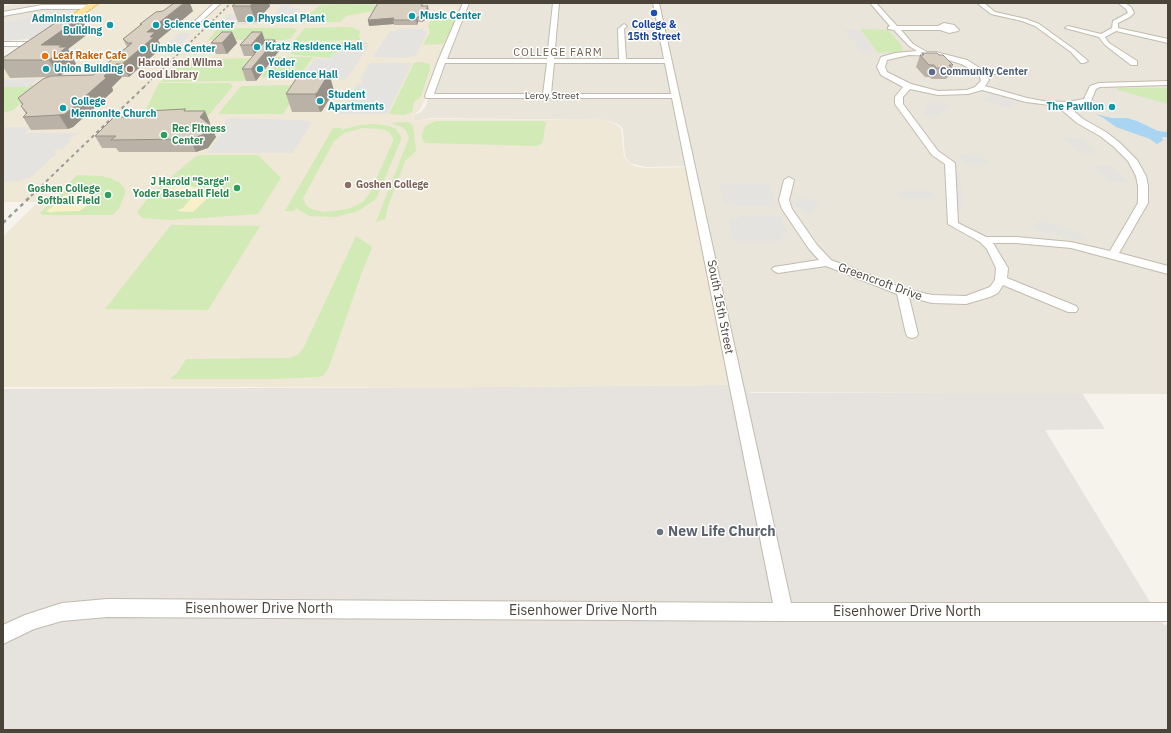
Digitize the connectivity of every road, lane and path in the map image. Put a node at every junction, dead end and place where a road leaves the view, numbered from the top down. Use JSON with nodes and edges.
{"nodes":[{"id":1,"x":218,"y":3,"type":"edge"},
{"id":2,"x":466,"y":3,"type":"edge"},
{"id":3,"x":556,"y":3,"type":"edge"},
{"id":4,"x":656,"y":3,"type":"edge"},
{"id":5,"x":867,"y":3,"type":"edge"},
{"id":6,"x":873,"y":3,"type":"edge"},
{"id":7,"x":980,"y":3,"type":"edge"},
{"id":8,"x":1121,"y":3,"type":"edge"},
{"id":9,"x":93,"y":5,"type":"edge"},
{"id":10,"x":4,"y":14,"type":"edge"},
{"id":11,"x":624,"y":26,"type":"dead end"},
{"id":12,"x":192,"y":27,"type":"dead end"},
{"id":13,"x":893,"y":28,"type":"junction"},
{"id":14,"x":941,"y":28,"type":"dead end"},
{"id":15,"x":1068,"y":28,"type":"dead end"},
{"id":16,"x":1115,"y":29,"type":"junction"},
{"id":17,"x":1102,"y":36,"type":"junction"},
{"id":18,"x":1168,"y":41,"type":"edge"},
{"id":19,"x":3,"y":44,"type":"edge"},
{"id":20,"x":36,"y":44,"type":"junction"},
{"id":21,"x":905,"y":53,"type":"junction"},
{"id":22,"x":926,"y":53,"type":"junction"},
{"id":23,"x":22,"y":54,"type":"edge"},
{"id":24,"x":442,"y":61,"type":"junction"},
{"id":25,"x":550,"y":61,"type":"junction"},
{"id":26,"x":623,"y":61,"type":"junction"},
{"id":27,"x":668,"y":61,"type":"junction"},
{"id":28,"x":1084,"y":61,"type":"dead end"},
{"id":29,"x":1134,"y":63,"type":"dead end"},
{"id":30,"x":981,"y":72,"type":"junction"},
{"id":31,"x":998,"y":72,"type":"dead end"},
{"id":32,"x":1168,"y":84,"type":"edge"},
{"id":33,"x":908,"y":86,"type":"junction"},
{"id":34,"x":981,"y":87,"type":"junction"},
{"id":35,"x":547,"y":96,"type":"junction"},
{"id":36,"x":675,"y":96,"type":"junction"},
{"id":37,"x":1060,"y":104,"type":"junction"},
{"id":38,"x":789,"y":180,"type":"dead end"},
{"id":39,"x":984,"y":240,"type":"junction"},
{"id":40,"x":1113,"y":255,"type":"junction"},
{"id":41,"x":827,"y":262,"type":"junction"},
{"id":42,"x":778,"y":269,"type":"dead end"},
{"id":43,"x":1168,"y":270,"type":"edge"},
{"id":44,"x":1002,"y":280,"type":"junction"},
{"id":45,"x":902,"y":292,"type":"junction"},
{"id":46,"x":1072,"y":309,"type":"dead end"},
{"id":47,"x":912,"y":334,"type":"dead end"},
{"id":48,"x":784,"y":612,"type":"junction"},
{"id":49,"x":1168,"y":612,"type":"edge"},
{"id":50,"x":3,"y":635,"type":"edge"}],
"edges":[{"from":1,"to":12,"type":"street"},
{"from":2,"to":24,"type":"street"},
{"from":3,"to":25,"type":"street"},
{"from":4,"to":27,"type":"street","name":"South 15th Street"},
{"from":5,"to":13,"type":"street"},
{"from":6,"to":13,"type":"street"},
{"from":7,"to":28,"type":"street"},
{"from":8,"to":16,"type":"street"},
{"from":9,"to":10,"type":"street"},
{"from":9,"to":20,"type":"main road"},
{"from":11,"to":26,"type":"street"},
{"from":13,"to":14,"type":"street"},
{"from":13,"to":21,"type":"street"},
{"from":13,"to":22,"type":"street"},
{"from":15,"to":17,"type":"street"},
{"from":16,"to":17,"type":"street"},
{"from":16,"to":18,"type":"street"},
{"from":17,"to":29,"type":"street"},
{"from":19,"to":20,"type":"street"},
{"from":20,"to":23,"type":"main road"},
{"from":21,"to":22,"type":"street"},
{"from":21,"to":33,"type":"street"},
{"from":22,"to":30,"type":"street"},
{"from":24,"to":25,"type":"street"},
{"from":24,"to":35,"type":"street","name":"Leroy Street"},
{"from":25,"to":26,"type":"street"},
{"from":25,"to":35,"type":"street"},
{"from":26,"to":27,"type":"street"},
{"from":27,"to":36,"type":"street","name":"South 15th Street"},
{"from":30,"to":31,"type":"street"},
{"from":30,"to":34,"type":"street"},
{"from":32,"to":37,"type":"street"},
{"from":33,"to":34,"type":"street"},
{"from":33,"to":39,"type":"street"},
{"from":34,"to":37,"type":"street"},
{"from":35,"to":36,"type":"street","name":"Leroy Street"},
{"from":36,"to":48,"type":"street","name":"South 15th Street"},
{"from":37,"to":40,"type":"street"},
{"from":38,"to":41,"type":"street","name":"Greencroft Drive"},
{"from":39,"to":40,"type":"street"},
{"from":39,"to":44,"type":"street"},
{"from":40,"to":43,"type":"street"},
{"from":41,"to":42,"type":"street"},
{"from":41,"to":45,"type":"street","name":"Greencroft Drive"},
{"from":44,"to":45,"type":"street","name":"Greencroft Drive"},
{"from":44,"to":46,"type":"street"},
{"from":45,"to":47,"type":"street"},
{"from":48,"to":49,"type":"street","name":"Eisenhower Drive North"},
{"from":48,"to":50,"type":"street","name":"Eisenhower Drive North"}]}
